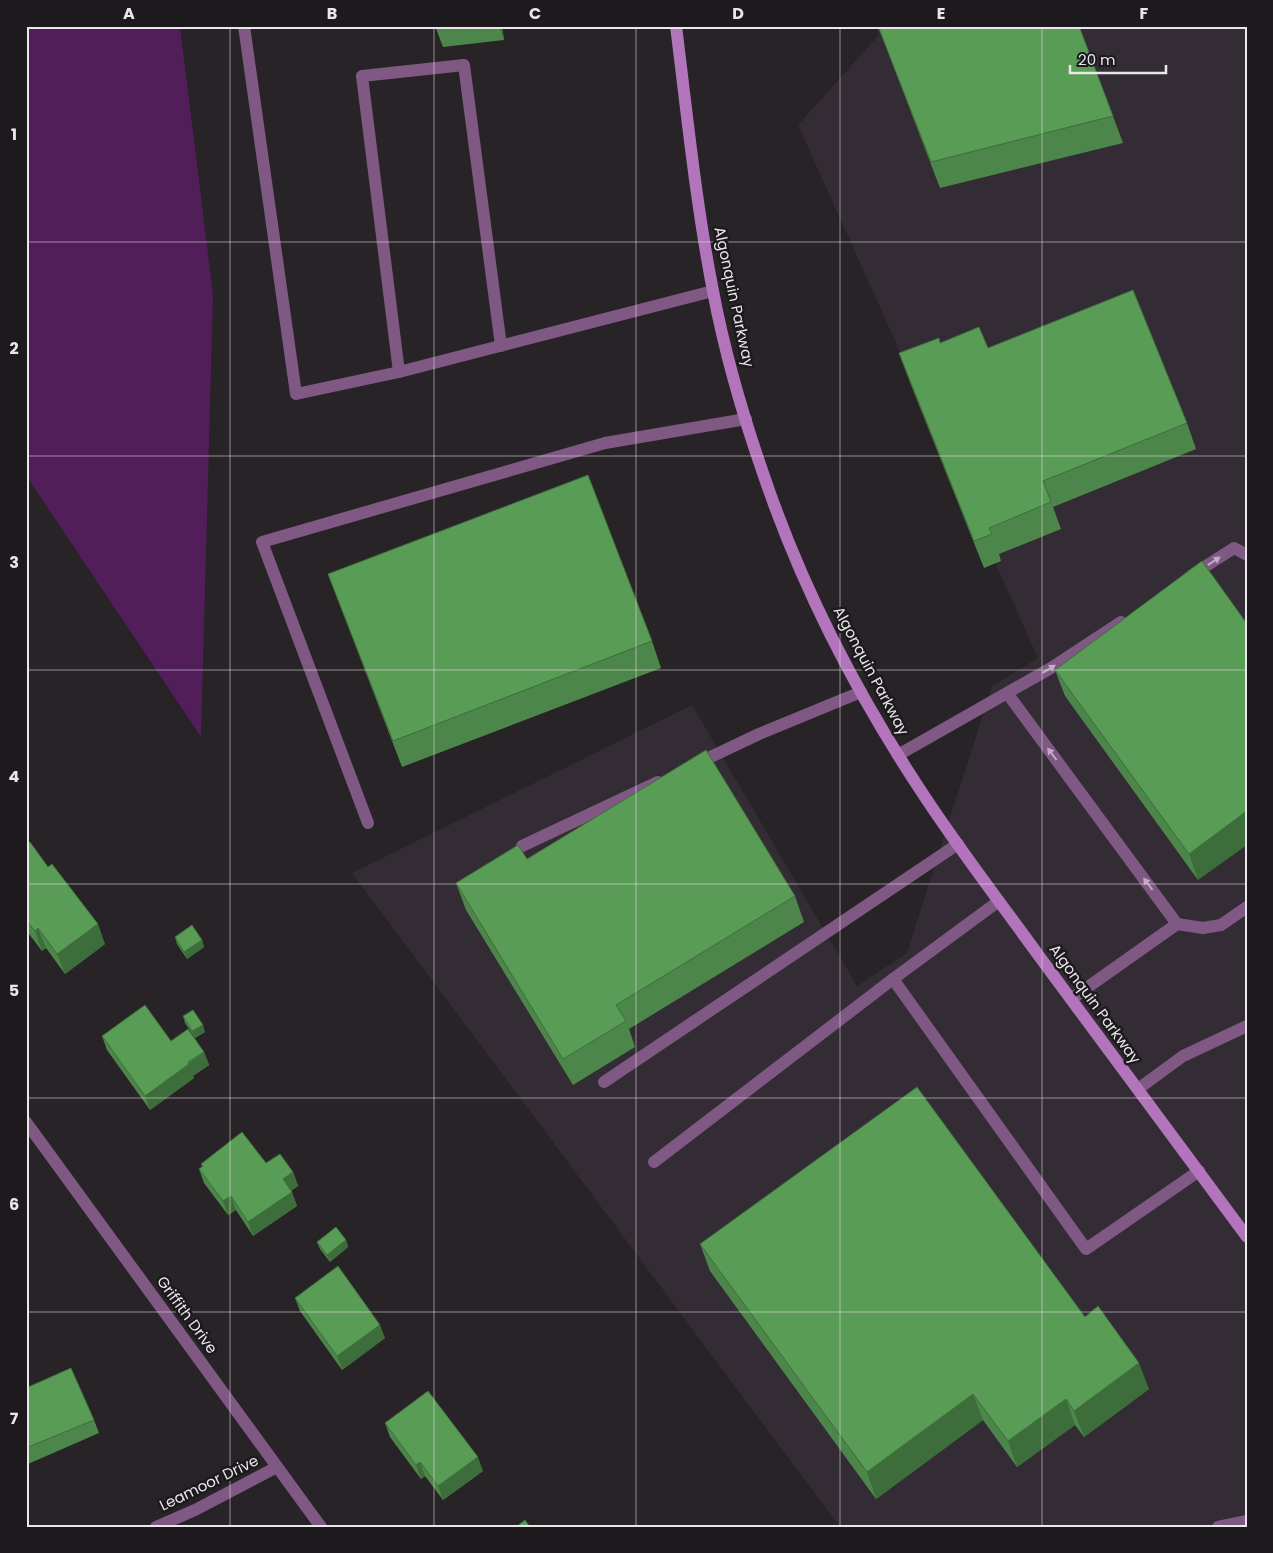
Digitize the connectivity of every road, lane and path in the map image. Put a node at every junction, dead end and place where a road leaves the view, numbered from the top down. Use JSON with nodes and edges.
{"nodes":[{"id":1,"x":244,"y":26,"type":"edge"},
{"id":2,"x":676,"y":26,"type":"edge"},
{"id":3,"x":713,"y":291,"type":"junction"},
{"id":4,"x":501,"y":346,"type":"junction"},
{"id":5,"x":399,"y":372,"type":"junction"},
{"id":6,"x":746,"y":419,"type":"junction"},
{"id":7,"x":1247,"y":555,"type":"edge"},
{"id":8,"x":1184,"y":581,"type":"edge"},
{"id":9,"x":1134,"y":614,"type":"edge"},
{"id":10,"x":861,"y":692,"type":"junction"},
{"id":11,"x":1007,"y":694,"type":"junction"},
{"id":12,"x":898,"y":755,"type":"junction"},
{"id":13,"x":688,"y":767,"type":"edge"},
{"id":14,"x":671,"y":775,"type":"edge"},
{"id":15,"x":368,"y":823,"type":"dead end"},
{"id":16,"x":958,"y":844,"type":"junction"},
{"id":17,"x":522,"y":846,"type":"dead end"},
{"id":18,"x":999,"y":901,"type":"junction"},
{"id":19,"x":1247,"y":907,"type":"edge"},
{"id":20,"x":1177,"y":924,"type":"junction"},
{"id":21,"x":893,"y":979,"type":"junction"},
{"id":22,"x":1071,"y":999,"type":"junction"},
{"id":23,"x":1247,"y":1026,"type":"edge"},
{"id":24,"x":604,"y":1082,"type":"dead end"},
{"id":25,"x":1138,"y":1089,"type":"junction"},
{"id":26,"x":26,"y":1122,"type":"edge"},
{"id":27,"x":654,"y":1162,"type":"dead end"},
{"id":28,"x":1198,"y":1171,"type":"junction"},
{"id":29,"x":1247,"y":1237,"type":"edge"},
{"id":30,"x":277,"y":1467,"type":"junction"},
{"id":31,"x":1247,"y":1521,"type":"edge"},
{"id":32,"x":156,"y":1527,"type":"edge"},
{"id":33,"x":321,"y":1527,"type":"edge"},
{"id":34,"x":1218,"y":1527,"type":"edge"}],
"edges":[{"from":1,"to":5,"type":"street"},
{"from":2,"to":3,"type":"street","name":"Algonquin Parkway"},
{"from":3,"to":4,"type":"street"},
{"from":3,"to":6,"type":"street","name":"Algonquin Parkway"},
{"from":4,"to":5,"type":"street"},
{"from":4,"to":5,"type":"street"},
{"from":6,"to":10,"type":"street","name":"Algonquin Parkway"},
{"from":6,"to":15,"type":"street"},
{"from":8,"to":7,"type":"street","one_way":true},
{"from":11,"to":9,"type":"street","one_way":true},
{"from":10,"to":12,"type":"street","name":"Algonquin Parkway"},
{"from":10,"to":13,"type":"street"},
{"from":11,"to":12,"type":"street"},
{"from":20,"to":11,"type":"street","one_way":true},
{"from":12,"to":16,"type":"street","name":"Algonquin Parkway"},
{"from":14,"to":17,"type":"street"},
{"from":16,"to":18,"type":"street","name":"Algonquin Parkway"},
{"from":16,"to":24,"type":"street"},
{"from":18,"to":21,"type":"street"},
{"from":18,"to":22,"type":"street","name":"Algonquin Parkway"},
{"from":19,"to":20,"type":"street"},
{"from":20,"to":22,"type":"street"},
{"from":21,"to":27,"type":"street"},
{"from":21,"to":28,"type":"street"},
{"from":22,"to":25,"type":"street","name":"Algonquin Parkway"},
{"from":23,"to":25,"type":"street"},
{"from":25,"to":28,"type":"street","name":"Algonquin Parkway"},
{"from":26,"to":30,"type":"street","name":"Griffith Drive"},
{"from":28,"to":29,"type":"street","name":"Algonquin Parkway"},
{"from":30,"to":32,"type":"street","name":"Leamoor Drive"},
{"from":30,"to":33,"type":"street","name":"Griffith Drive"},
{"from":31,"to":34,"type":"street"}]}
